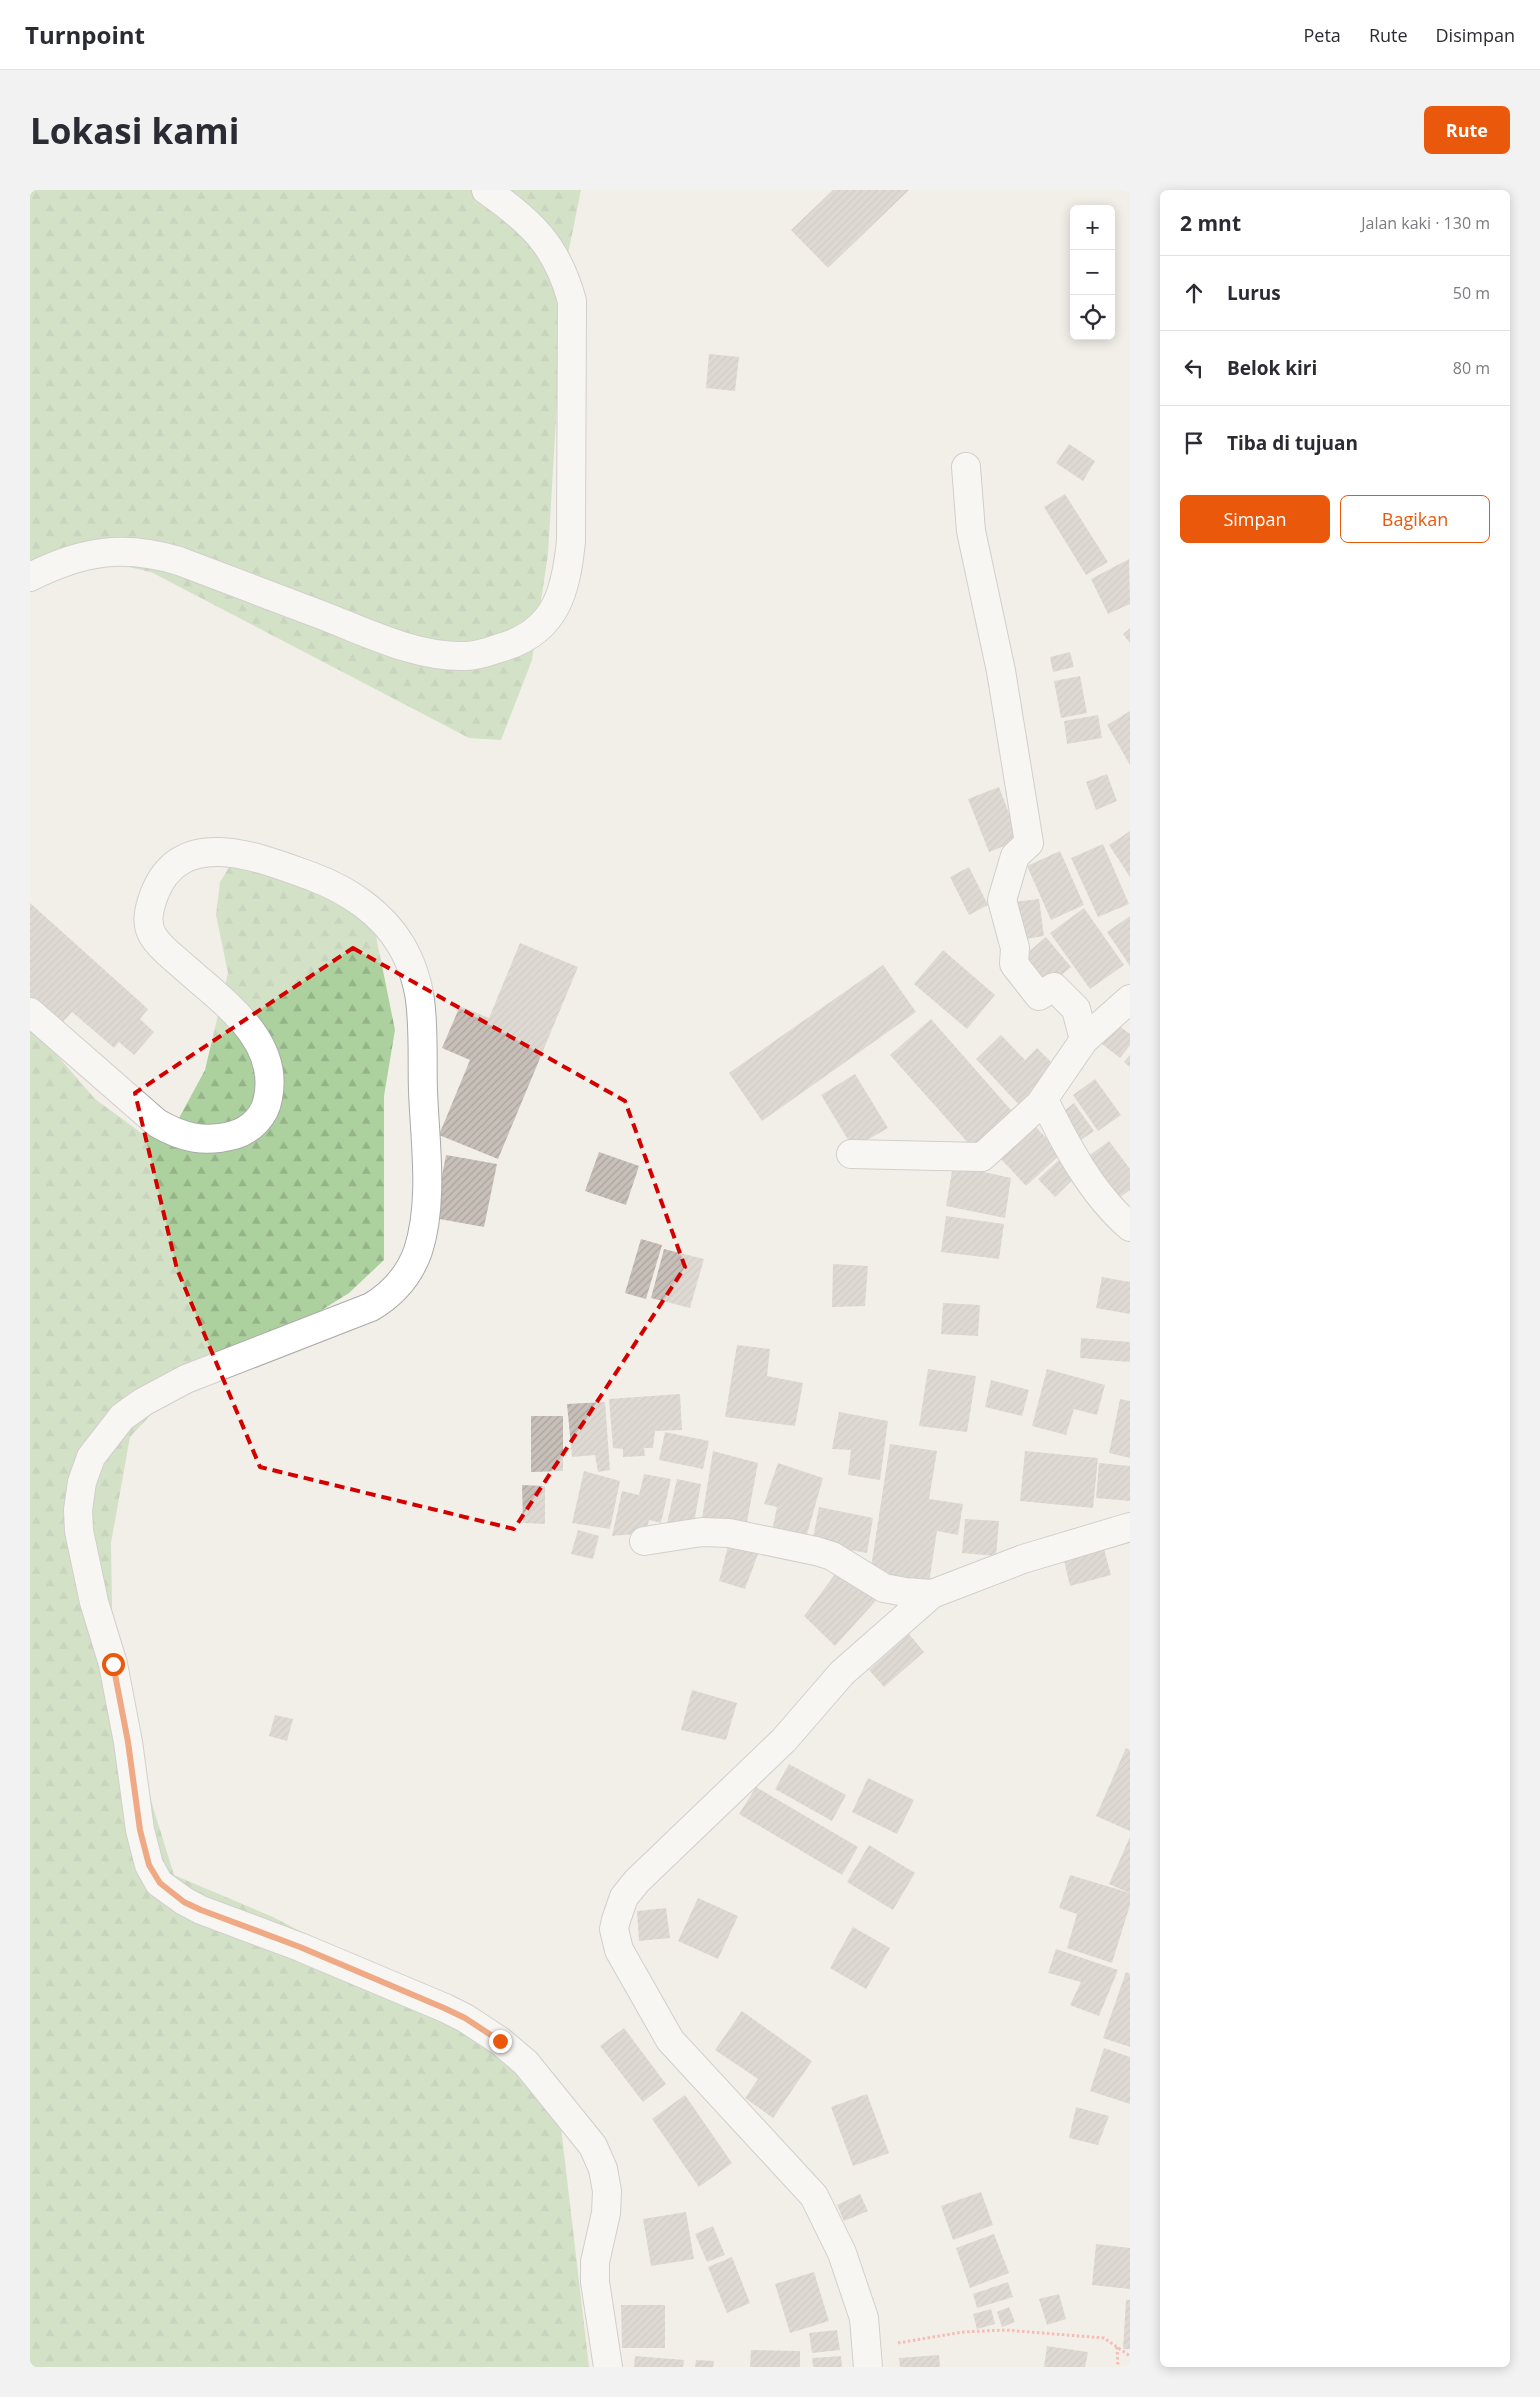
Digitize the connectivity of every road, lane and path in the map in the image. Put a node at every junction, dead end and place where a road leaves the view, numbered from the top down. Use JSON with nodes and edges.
{"nodes":[{"id":1,"x":486,"y":190,"type":"edge"},
{"id":2,"x":966,"y":467,"type":"dead end"},
{"id":3,"x":30,"y":576,"type":"edge"},
{"id":4,"x":1130,"y":999,"type":"edge"},
{"id":5,"x":30,"y":1012,"type":"edge"},
{"id":6,"x":1084,"y":1040,"type":"junction"},
{"id":7,"x":1044,"y":1100,"type":"junction"},
{"id":8,"x":851,"y":1154,"type":"dead end"},
{"id":9,"x":1130,"y":1226,"type":"edge"},
{"id":10,"x":1130,"y":1527,"type":"edge"},
{"id":11,"x":644,"y":1541,"type":"dead end"},
{"id":12,"x":932,"y":1594,"type":"junction"},
{"id":13,"x":1117,"y":2347,"type":"junction"},
{"id":14,"x":1130,"y":2356,"type":"edge"},
{"id":15,"x":868,"y":2358,"type":"edge"},
{"id":16,"x":608,"y":2367,"type":"edge"},
{"id":17,"x":1118,"y":2367,"type":"edge"}],
"edges":[{"from":1,"to":3,"type":"street"},
{"from":2,"to":6,"type":"street"},
{"from":4,"to":6,"type":"street"},
{"from":5,"to":16,"type":"street"},
{"from":6,"to":7,"type":"street"},
{"from":7,"to":8,"type":"street"},
{"from":7,"to":9,"type":"street"},
{"from":10,"to":12,"type":"street"},
{"from":11,"to":12,"type":"street"},
{"from":12,"to":15,"type":"street"},
{"from":13,"to":14,"type":"path"},
{"from":13,"to":15,"type":"path"},
{"from":13,"to":17,"type":"path"}]}
